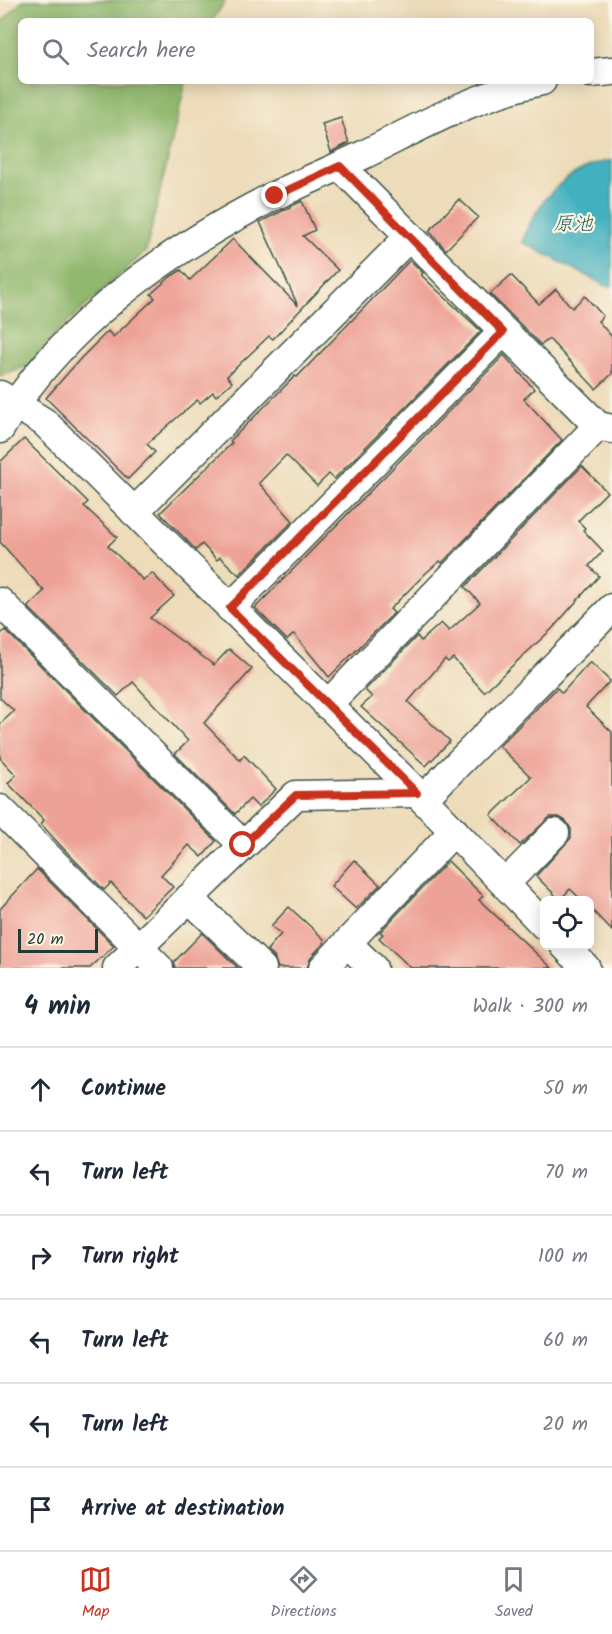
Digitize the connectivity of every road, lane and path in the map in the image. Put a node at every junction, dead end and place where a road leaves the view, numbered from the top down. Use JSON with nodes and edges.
{"nodes":[{"id":1,"x":612,"y":70,"type":"edge"},
{"id":2,"x":594,"y":73,"type":"edge"},
{"id":3,"x":532,"y":84,"type":"edge"},
{"id":4,"x":340,"y":166,"type":"junction"},
{"id":5,"x":410,"y":236,"type":"junction"},
{"id":6,"x":503,"y":332,"type":"junction"},
{"id":7,"x":7,"y":399,"type":"edge"},
{"id":8,"x":605,"y":428,"type":"edge"},
{"id":9,"x":0,"y":429,"type":"edge"},
{"id":10,"x":134,"y":512,"type":"junction"},
{"id":11,"x":0,"y":602,"type":"edge"},
{"id":12,"x":230,"y":608,"type":"junction"},
{"id":13,"x":612,"y":608,"type":"edge"},
{"id":14,"x":327,"y":705,"type":"junction"},
{"id":15,"x":420,"y":796,"type":"junction"},
{"id":16,"x":0,"y":809,"type":"edge"},
{"id":17,"x":454,"y":831,"type":"junction"},
{"id":18,"x":555,"y":833,"type":"dead end"},
{"id":19,"x":243,"y":845,"type":"junction"},
{"id":20,"x":505,"y":884,"type":"junction"},
{"id":21,"x":189,"y":898,"type":"junction"},
{"id":22,"x":540,"y":921,"type":"edge"},
{"id":23,"x":347,"y":943,"type":"junction"},
{"id":24,"x":138,"y":947,"type":"junction"},
{"id":25,"x":569,"y":950,"type":"edge"},
{"id":26,"x":117,"y":968,"type":"edge"},
{"id":27,"x":159,"y":968,"type":"edge"},
{"id":28,"x":262,"y":968,"type":"edge"},
{"id":29,"x":323,"y":968,"type":"edge"},
{"id":30,"x":373,"y":968,"type":"edge"},
{"id":31,"x":586,"y":968,"type":"edge"}],
"edges":[{"from":1,"to":2,"type":"street"},
{"from":3,"to":4,"type":"street"},
{"from":4,"to":5,"type":"street"},
{"from":4,"to":7,"type":"street"},
{"from":5,"to":6,"type":"street"},
{"from":5,"to":10,"type":"street"},
{"from":6,"to":8,"type":"street"},
{"from":6,"to":12,"type":"street"},
{"from":7,"to":9,"type":"street"},
{"from":7,"to":10,"type":"street"},
{"from":8,"to":14,"type":"street"},
{"from":10,"to":12,"type":"street"},
{"from":11,"to":19,"type":"street"},
{"from":12,"to":14,"type":"street"},
{"from":13,"to":15,"type":"street"},
{"from":14,"to":15,"type":"street"},
{"from":15,"to":17,"type":"street"},
{"from":15,"to":19,"type":"street"},
{"from":16,"to":24,"type":"street"},
{"from":17,"to":20,"type":"street"},
{"from":17,"to":23,"type":"street"},
{"from":18,"to":20,"type":"street"},
{"from":19,"to":21,"type":"street"},
{"from":20,"to":22,"type":"street"},
{"from":21,"to":24,"type":"street"},
{"from":21,"to":28,"type":"street"},
{"from":23,"to":29,"type":"street"},
{"from":23,"to":30,"type":"street"},
{"from":24,"to":26,"type":"street"},
{"from":24,"to":27,"type":"street"},
{"from":25,"to":31,"type":"street"}]}
